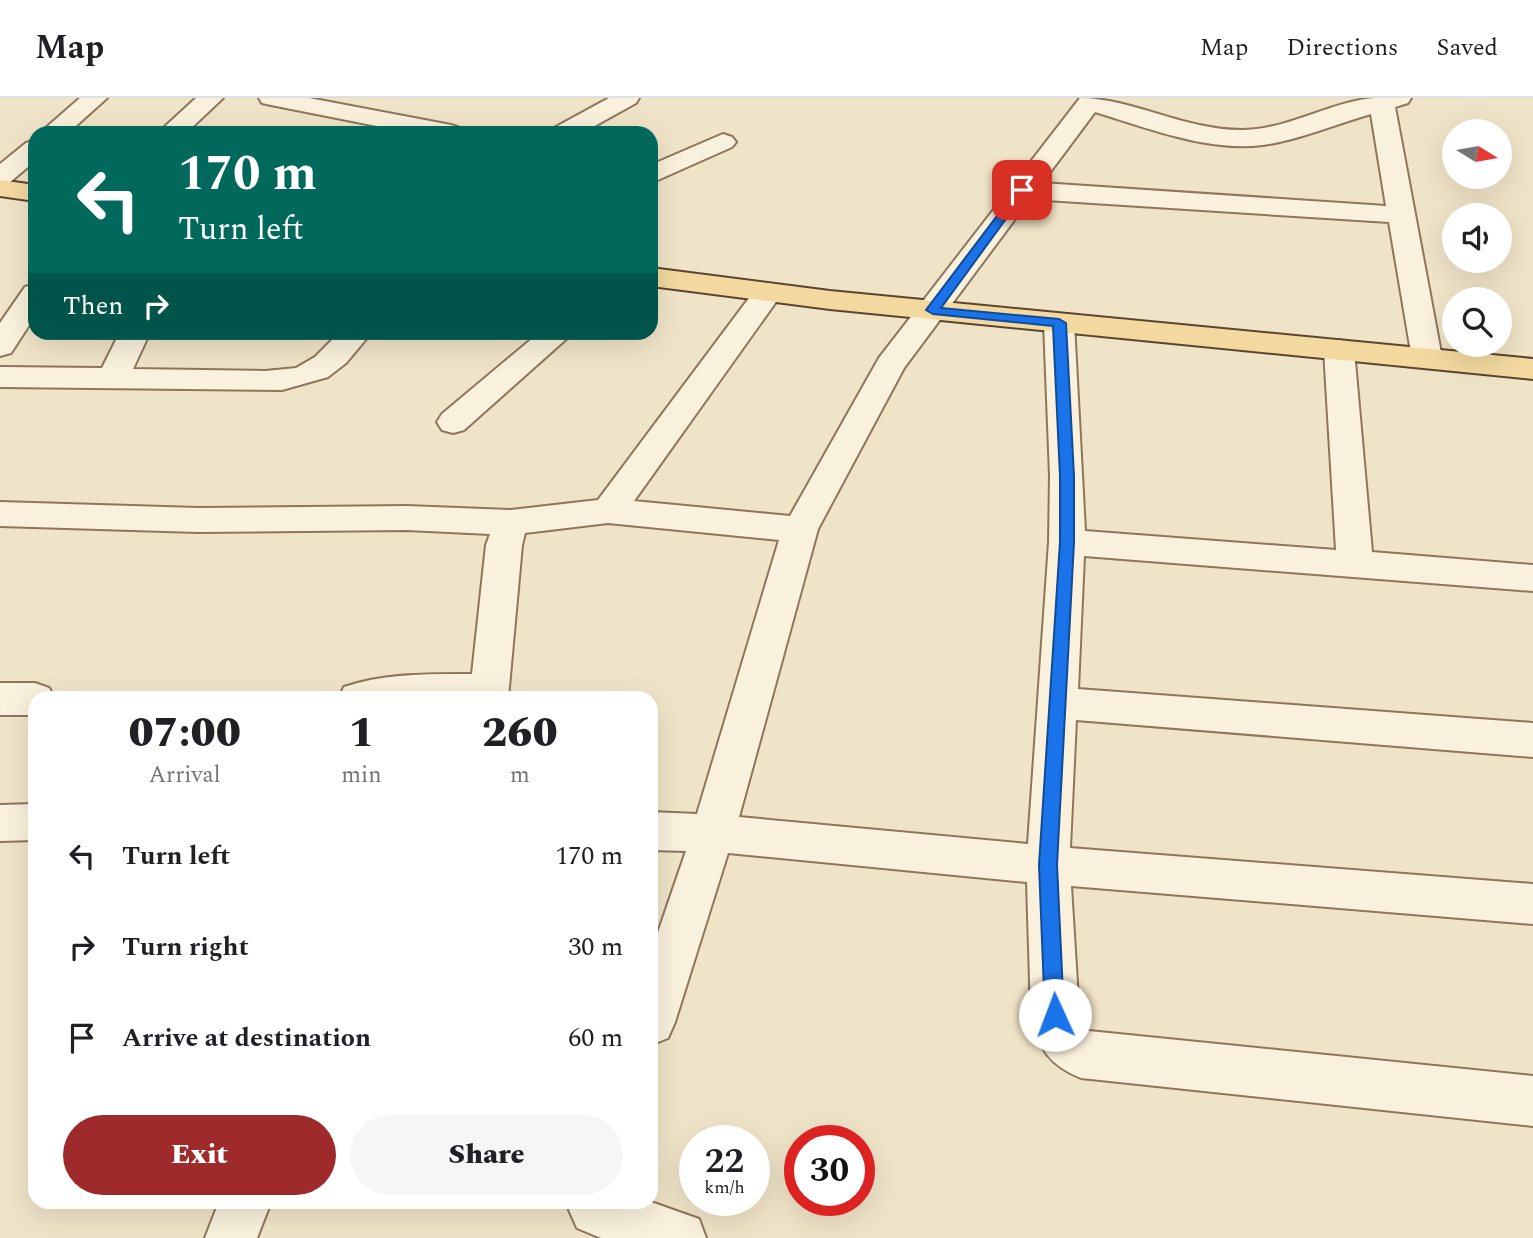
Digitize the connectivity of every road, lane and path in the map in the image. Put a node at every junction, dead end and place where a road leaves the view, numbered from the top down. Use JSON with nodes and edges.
{"nodes":[{"id":1,"x":95,"y":98,"type":"edge"},
{"id":2,"x":211,"y":98,"type":"edge"},
{"id":3,"x":271,"y":98,"type":"edge"},
{"id":4,"x":627,"y":98,"type":"edge"},
{"id":5,"x":1091,"y":101,"type":"edge"},
{"id":6,"x":1390,"y":101,"type":"edge"},
{"id":7,"x":61,"y":126,"type":"edge"},
{"id":8,"x":180,"y":126,"type":"edge"},
{"id":9,"x":415,"y":126,"type":"edge"},
{"id":10,"x":576,"y":126,"type":"edge"},
{"id":11,"x":723,"y":142,"type":"dead end"},
{"id":12,"x":28,"y":154,"type":"edge"},
{"id":13,"x":658,"y":172,"type":"edge"},
{"id":14,"x":0,"y":177,"type":"edge"},
{"id":15,"x":0,"y":188,"type":"edge"},
{"id":16,"x":1022,"y":190,"type":"junction"},
{"id":17,"x":28,"y":192,"type":"edge"},
{"id":18,"x":1403,"y":215,"type":"junction"},
{"id":19,"x":658,"y":279,"type":"edge"},
{"id":20,"x":768,"y":292,"type":"junction"},
{"id":21,"x":28,"y":304,"type":"edge"},
{"id":22,"x":933,"y":310,"type":"junction"},
{"id":23,"x":1059,"y":323,"type":"junction"},
{"id":24,"x":131,"y":340,"type":"edge"},
{"id":25,"x":350,"y":340,"type":"edge"},
{"id":26,"x":550,"y":340,"type":"edge"},
{"id":27,"x":0,"y":346,"type":"edge"},
{"id":28,"x":1339,"y":350,"type":"junction"},
{"id":29,"x":1427,"y":358,"type":"junction"},
{"id":30,"x":1533,"y":369,"type":"edge"},
{"id":31,"x":0,"y":377,"type":"edge"},
{"id":32,"x":112,"y":380,"type":"junction"},
{"id":33,"x":453,"y":422,"type":"dead end"},
{"id":34,"x":608,"y":510,"type":"junction"},
{"id":35,"x":0,"y":514,"type":"edge"},
{"id":36,"x":511,"y":522,"type":"junction"},
{"id":37,"x":800,"y":529,"type":"junction"},
{"id":38,"x":1067,"y":542,"type":"junction"},
{"id":39,"x":1355,"y":564,"type":"junction"},
{"id":40,"x":1533,"y":578,"type":"edge"},
{"id":41,"x":408,"y":691,"type":"edge"},
{"id":42,"x":434,"y":691,"type":"edge"},
{"id":43,"x":490,"y":691,"type":"edge"},
{"id":44,"x":0,"y":699,"type":"edge"},
{"id":45,"x":28,"y":699,"type":"edge"},
{"id":46,"x":1058,"y":703,"type":"junction"},
{"id":47,"x":1533,"y":740,"type":"edge"},
{"id":48,"x":28,"y":822,"type":"edge"},
{"id":49,"x":0,"y":823,"type":"edge"},
{"id":50,"x":658,"y":831,"type":"edge"},
{"id":51,"x":713,"y":833,"type":"junction"},
{"id":52,"x":1048,"y":865,"type":"junction"},
{"id":53,"x":1533,"y":904,"type":"edge"},
{"id":54,"x":658,"y":1001,"type":"edge"},
{"id":55,"x":1533,"y":1101,"type":"edge"},
{"id":56,"x":242,"y":1209,"type":"edge"},
{"id":57,"x":593,"y":1217,"type":"edge"},
{"id":58,"x":231,"y":1238,"type":"edge"},
{"id":59,"x":680,"y":1238,"type":"edge"}],
"edges":[{"from":1,"to":7,"type":"street"},
{"from":2,"to":8,"type":"street"},
{"from":3,"to":9,"type":"street"},
{"from":4,"to":10,"type":"street"},
{"from":5,"to":6,"type":"street"},
{"from":5,"to":16,"type":"street"},
{"from":6,"to":18,"type":"street"},
{"from":11,"to":13,"type":"street"},
{"from":12,"to":14,"type":"street"},
{"from":15,"to":17,"type":"main road"},
{"from":16,"to":18,"type":"street"},
{"from":16,"to":22,"type":"street"},
{"from":18,"to":29,"type":"street"},
{"from":19,"to":20,"type":"main road"},
{"from":20,"to":22,"type":"main road"},
{"from":20,"to":34,"type":"street"},
{"from":21,"to":27,"type":"street"},
{"from":22,"to":23,"type":"main road"},
{"from":22,"to":37,"type":"street"},
{"from":23,"to":28,"type":"main road"},
{"from":23,"to":38,"type":"street"},
{"from":24,"to":32,"type":"street"},
{"from":25,"to":32,"type":"street"},
{"from":26,"to":33,"type":"street"},
{"from":28,"to":29,"type":"main road"},
{"from":28,"to":39,"type":"street"},
{"from":29,"to":30,"type":"main road"},
{"from":31,"to":32,"type":"street"},
{"from":34,"to":36,"type":"street"},
{"from":34,"to":37,"type":"street"},
{"from":35,"to":36,"type":"street"},
{"from":36,"to":43,"type":"street"},
{"from":37,"to":51,"type":"street"},
{"from":38,"to":39,"type":"street"},
{"from":38,"to":46,"type":"street"},
{"from":39,"to":40,"type":"street"},
{"from":41,"to":42,"type":"street"},
{"from":44,"to":45,"type":"street"},
{"from":46,"to":47,"type":"street"},
{"from":46,"to":52,"type":"street"},
{"from":48,"to":49,"type":"street"},
{"from":50,"to":51,"type":"street"},
{"from":51,"to":52,"type":"street"},
{"from":51,"to":54,"type":"street"},
{"from":52,"to":53,"type":"street"},
{"from":52,"to":55,"type":"street"},
{"from":56,"to":58,"type":"street"},
{"from":57,"to":59,"type":"street"}]}
